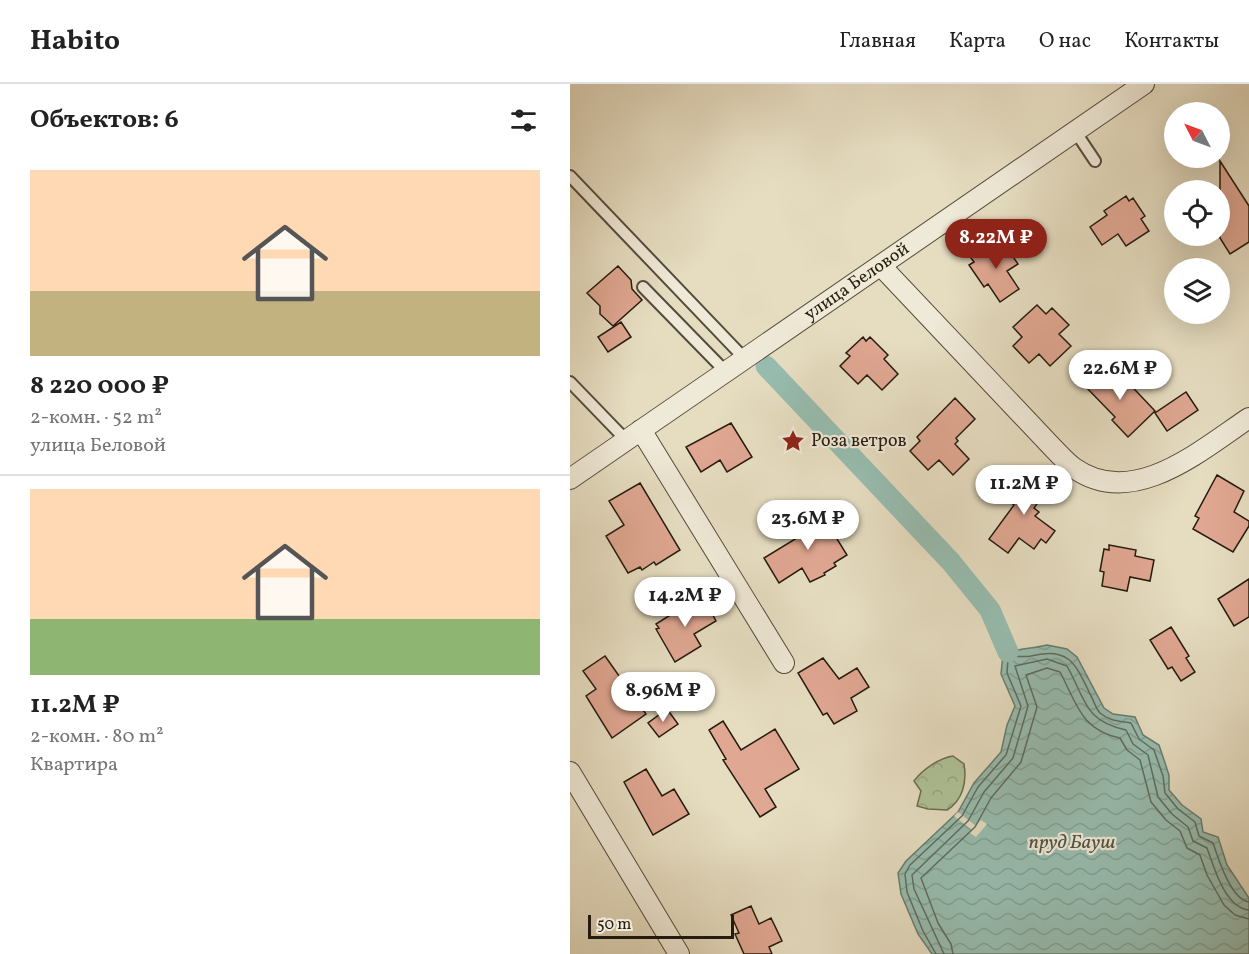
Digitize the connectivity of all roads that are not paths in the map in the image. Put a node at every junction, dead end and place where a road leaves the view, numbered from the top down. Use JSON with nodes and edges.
{"nodes":[{"id":1,"x":1144,"y":84,"type":"edge"},
{"id":2,"x":1075,"y":131,"type":"junction"},
{"id":3,"x":1095,"y":161,"type":"dead end"},
{"id":4,"x":570,"y":176,"type":"edge"},
{"id":5,"x":881,"y":266,"type":"junction"},
{"id":6,"x":643,"y":288,"type":"dead end"},
{"id":7,"x":745,"y":359,"type":"junction"},
{"id":8,"x":726,"y":372,"type":"junction"},
{"id":9,"x":570,"y":382,"type":"edge"},
{"id":10,"x":1247,"y":423,"type":"edge"},
{"id":11,"x":634,"y":435,"type":"junction"},
{"id":12,"x":570,"y":479,"type":"edge"},
{"id":13,"x":784,"y":663,"type":"dead end"},
{"id":14,"x":570,"y":772,"type":"edge"},
{"id":15,"x":679,"y":954,"type":"edge"}],
"edges":[{"from":1,"to":2,"type":"street","name":"улица Беловой"},
{"from":2,"to":3,"type":"lane"},
{"from":2,"to":5,"type":"street","name":"улица Беловой"},
{"from":4,"to":7,"type":"lane"},
{"from":5,"to":7,"type":"street","name":"улица Беловой"},
{"from":5,"to":10,"type":"street"},
{"from":6,"to":8,"type":"lane"},
{"from":7,"to":8,"type":"street","name":"улица Беловой"},
{"from":8,"to":11,"type":"street","name":"улица Беловой"},
{"from":9,"to":11,"type":"lane"},
{"from":11,"to":12,"type":"street","name":"улица Беловой"},
{"from":11,"to":13,"type":"street"},
{"from":14,"to":15,"type":"street"}]}
